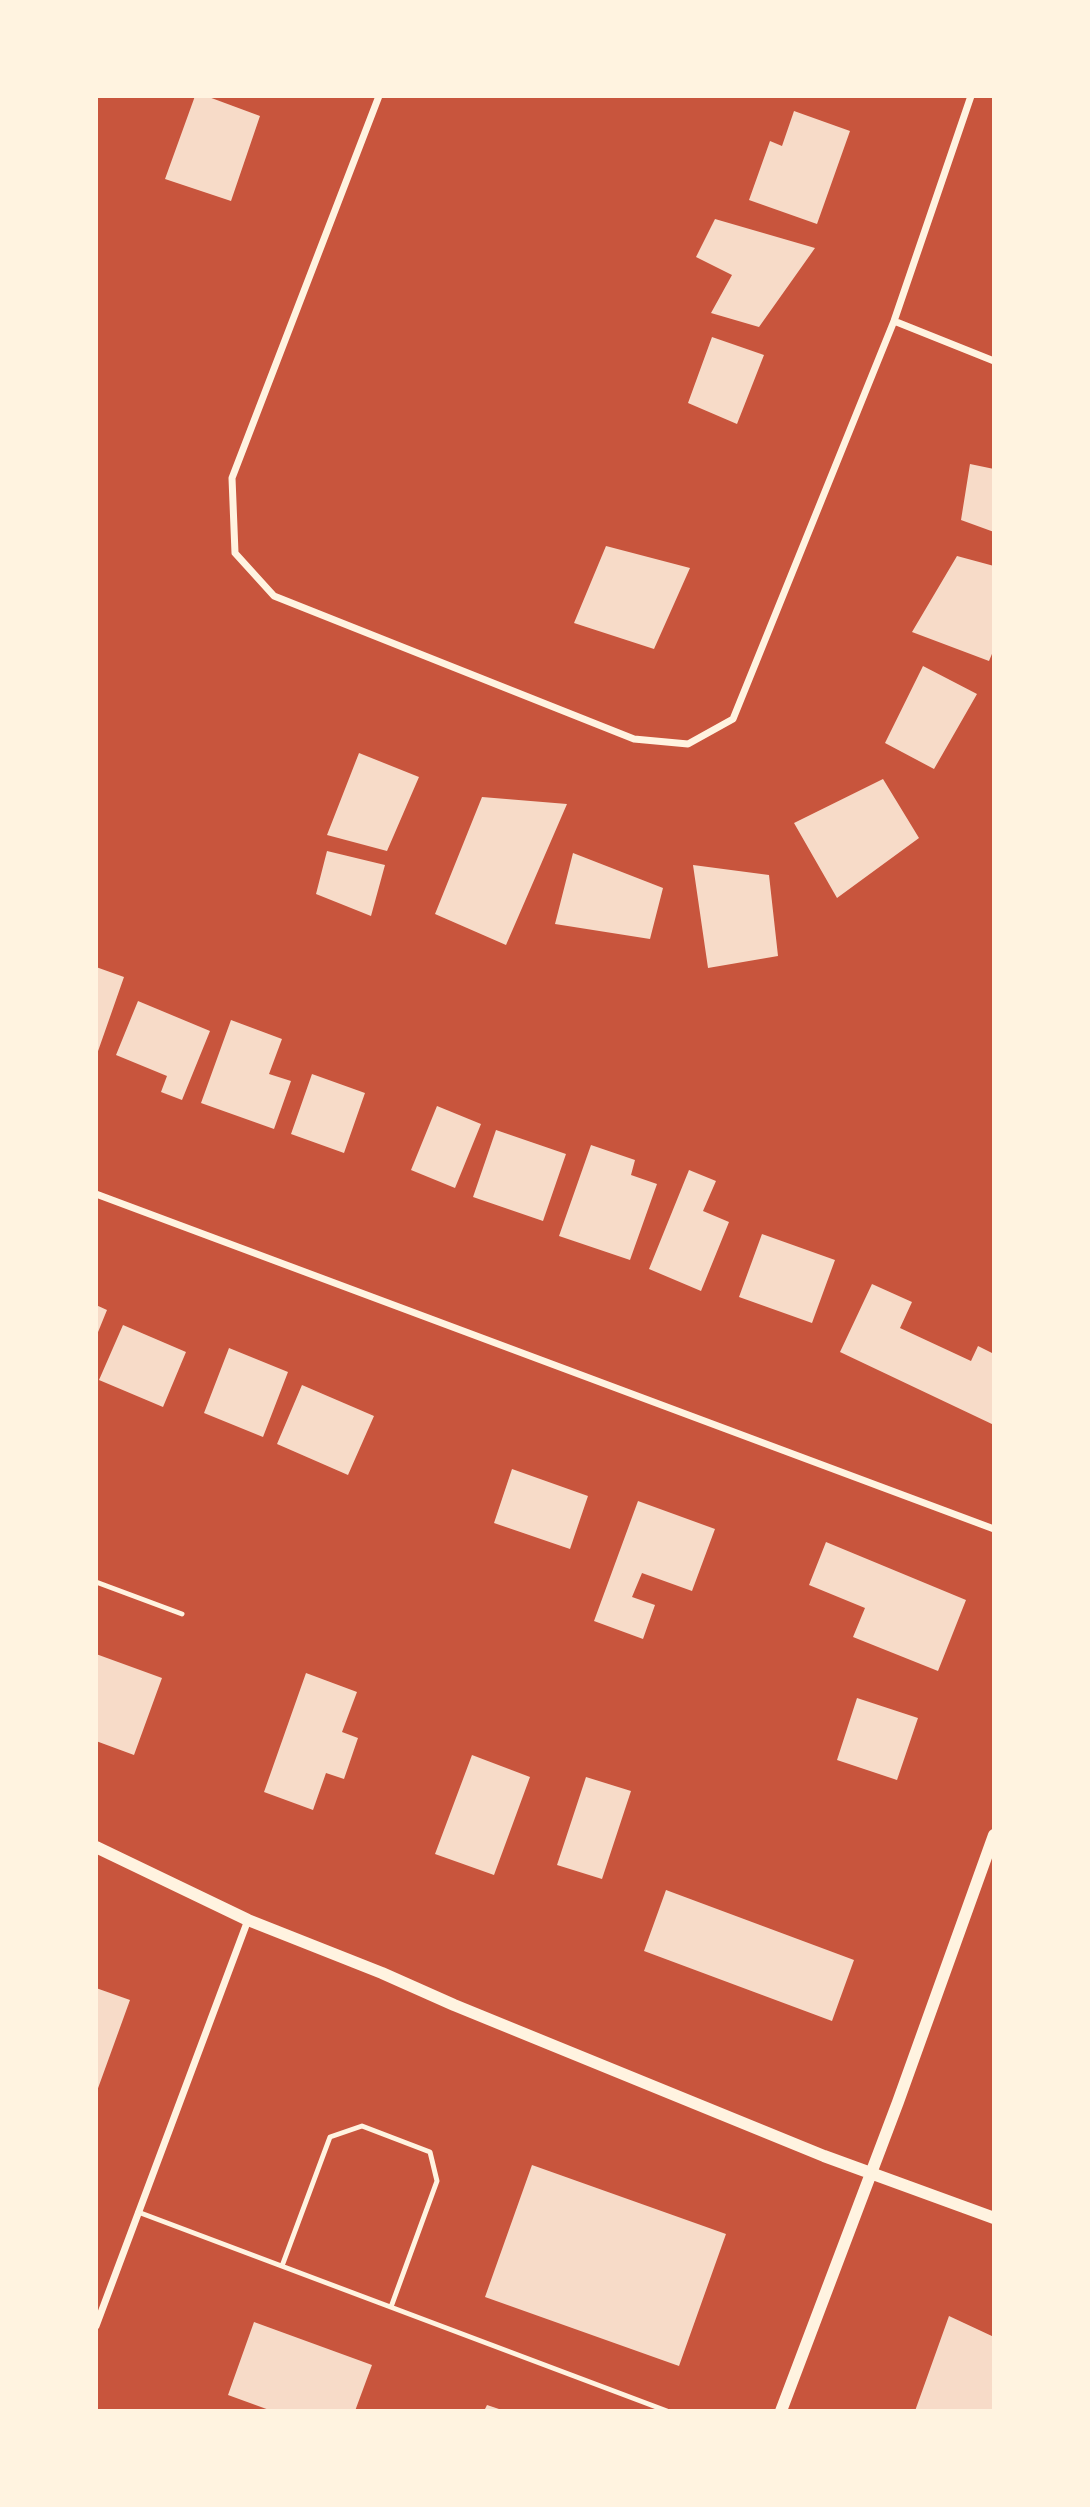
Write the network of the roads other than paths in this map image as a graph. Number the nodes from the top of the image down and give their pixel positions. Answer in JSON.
{"nodes":[{"id":1,"x":379,"y":96,"type":"edge"},
{"id":2,"x":971,"y":96,"type":"edge"},
{"id":3,"x":894,"y":321,"type":"junction"},
{"id":4,"x":994,"y":360,"type":"edge"},
{"id":5,"x":96,"y":1194,"type":"edge"},
{"id":6,"x":994,"y":1528,"type":"edge"},
{"id":7,"x":96,"y":1582,"type":"edge"},
{"id":8,"x":182,"y":1614,"type":"dead end"},
{"id":9,"x":994,"y":1835,"type":"edge"},
{"id":10,"x":96,"y":1847,"type":"edge"},
{"id":11,"x":248,"y":1920,"type":"junction"},
{"id":12,"x":870,"y":2174,"type":"junction"},
{"id":13,"x":138,"y":2212,"type":"junction"},
{"id":14,"x":994,"y":2218,"type":"edge"},
{"id":15,"x":282,"y":2266,"type":"junction"},
{"id":16,"x":391,"y":2307,"type":"junction"},
{"id":17,"x":96,"y":2326,"type":"edge"},
{"id":18,"x":667,"y":2411,"type":"edge"},
{"id":19,"x":781,"y":2411,"type":"edge"}],
"edges":[{"from":1,"to":3,"type":"street"},
{"from":2,"to":3,"type":"street"},
{"from":3,"to":4,"type":"street"},
{"from":5,"to":6,"type":"street"},
{"from":7,"to":8,"type":"lane"},
{"from":9,"to":12,"type":"street"},
{"from":10,"to":11,"type":"street"},
{"from":11,"to":12,"type":"street"},
{"from":11,"to":13,"type":"street"},
{"from":12,"to":14,"type":"street"},
{"from":12,"to":19,"type":"street"},
{"from":13,"to":15,"type":"lane"},
{"from":13,"to":17,"type":"street"},
{"from":15,"to":16,"type":"lane"},
{"from":15,"to":16,"type":"lane"},
{"from":16,"to":18,"type":"lane"}]}
